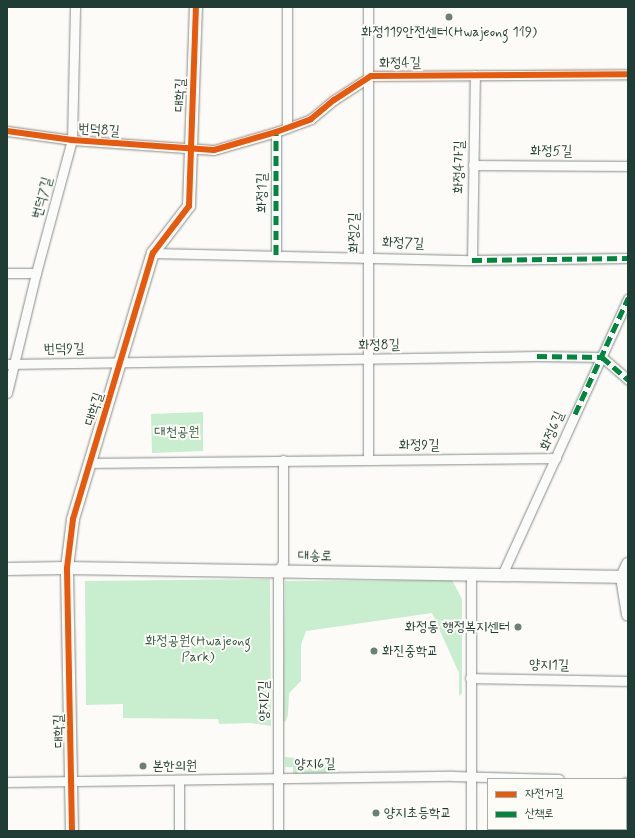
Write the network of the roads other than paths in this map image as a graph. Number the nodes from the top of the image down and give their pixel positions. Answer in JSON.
{"nodes":[{"id":1,"x":75,"y":7,"type":"edge"},
{"id":2,"x":196,"y":7,"type":"edge"},
{"id":3,"x":287,"y":7,"type":"edge"},
{"id":4,"x":368,"y":7,"type":"edge"},
{"id":5,"x":628,"y":74,"type":"edge"},
{"id":6,"x":475,"y":75,"type":"junction"},
{"id":7,"x":368,"y":78,"type":"junction"},
{"id":8,"x":287,"y":128,"type":"junction"},
{"id":9,"x":7,"y":131,"type":"edge"},
{"id":10,"x":276,"y":132,"type":"junction"},
{"id":11,"x":72,"y":140,"type":"junction"},
{"id":12,"x":190,"y":148,"type":"junction"},
{"id":13,"x":474,"y":164,"type":"junction"},
{"id":14,"x":628,"y":166,"type":"edge"},
{"id":15,"x":153,"y":254,"type":"junction"},
{"id":16,"x":276,"y":255,"type":"junction"},
{"id":17,"x":368,"y":256,"type":"junction"},
{"id":18,"x":628,"y":258,"type":"edge"},
{"id":19,"x":472,"y":260,"type":"junction"},
{"id":20,"x":7,"y":273,"type":"edge"},
{"id":21,"x":36,"y":273,"type":"junction"},
{"id":22,"x":628,"y":298,"type":"edge"},
{"id":23,"x":602,"y":357,"type":"junction"},
{"id":24,"x":369,"y":359,"type":"junction"},
{"id":25,"x":121,"y":362,"type":"junction"},
{"id":26,"x":11,"y":364,"type":"edge"},
{"id":27,"x":628,"y":380,"type":"edge"},
{"id":28,"x":7,"y":393,"type":"edge"},
{"id":29,"x":556,"y":458,"type":"junction"},
{"id":30,"x":283,"y":460,"type":"junction"},
{"id":31,"x":368,"y":460,"type":"junction"},
{"id":32,"x":91,"y":463,"type":"junction"},
{"id":33,"x":628,"y":564,"type":"edge"},
{"id":34,"x":67,"y":568,"type":"junction"},
{"id":35,"x":7,"y":569,"type":"edge"},
{"id":36,"x":278,"y":570,"type":"junction"},
{"id":37,"x":471,"y":574,"type":"junction"},
{"id":38,"x":502,"y":575,"type":"junction"},
{"id":39,"x":625,"y":577,"type":"edge"},
{"id":40,"x":628,"y":615,"type":"edge"},
{"id":41,"x":470,"y":678,"type":"junction"},
{"id":42,"x":628,"y":681,"type":"edge"},
{"id":43,"x":470,"y":777,"type":"junction"},
{"id":44,"x":278,"y":778,"type":"junction"},
{"id":45,"x":515,"y":778,"type":"edge"},
{"id":46,"x":179,"y":780,"type":"junction"},
{"id":47,"x":7,"y":782,"type":"edge"},
{"id":48,"x":72,"y":782,"type":"junction"},
{"id":49,"x":72,"y":831,"type":"edge"},
{"id":50,"x":179,"y":831,"type":"edge"},
{"id":51,"x":278,"y":831,"type":"edge"},
{"id":52,"x":471,"y":831,"type":"edge"}],
"edges":[{"from":1,"to":11,"type":"street","name":"번덕7길"},
{"from":2,"to":12,"type":"street","name":"대학길"},
{"from":3,"to":8,"type":"street"},
{"from":4,"to":7,"type":"street","name":"화정2길"},
{"from":5,"to":6,"type":"street","name":"화정4길"},
{"from":6,"to":7,"type":"street","name":"화정4길"},
{"from":6,"to":13,"type":"street","name":"화정4가길"},
{"from":7,"to":8,"type":"street","name":"화정4길"},
{"from":7,"to":17,"type":"street","name":"화정2길"},
{"from":8,"to":10,"type":"street","name":"화정4길"},
{"from":9,"to":11,"type":"street","name":"번덕8길"},
{"from":10,"to":12,"type":"street","name":"화정4길"},
{"from":10,"to":16,"type":"street","name":"화정1길"},
{"from":11,"to":12,"type":"street","name":"번덕8길"},
{"from":11,"to":21,"type":"street","name":"번덕7길"},
{"from":12,"to":15,"type":"street","name":"대학길"},
{"from":13,"to":14,"type":"street","name":"화정5길"},
{"from":13,"to":19,"type":"street","name":"화정4가길"},
{"from":15,"to":16,"type":"street","name":"화정7길"},
{"from":15,"to":25,"type":"street","name":"대학길"},
{"from":16,"to":17,"type":"street","name":"화정7길"},
{"from":17,"to":19,"type":"street","name":"화정7길"},
{"from":17,"to":24,"type":"street","name":"화정2길"},
{"from":18,"to":19,"type":"street","name":"화정7길"},
{"from":20,"to":21,"type":"street"},
{"from":21,"to":26,"type":"street","name":"번덕7길"},
{"from":22,"to":23,"type":"street","name":"화정6길"},
{"from":23,"to":24,"type":"street","name":"화정8길"},
{"from":23,"to":27,"type":"street"},
{"from":23,"to":29,"type":"street","name":"화정6길"},
{"from":24,"to":25,"type":"street","name":"화정8길"},
{"from":24,"to":31,"type":"street","name":"화정2길"},
{"from":25,"to":26,"type":"street","name":"번덕9길"},
{"from":25,"to":32,"type":"street","name":"대학길"},
{"from":26,"to":28,"type":"street","name":"번덕7길"},
{"from":29,"to":31,"type":"street","name":"화정9길"},
{"from":29,"to":38,"type":"street","name":"화정6길"},
{"from":30,"to":31,"type":"street","name":"화정9길"},
{"from":30,"to":32,"type":"street","name":"화정9길"},
{"from":30,"to":36,"type":"street"},
{"from":32,"to":34,"type":"street","name":"대학길"},
{"from":33,"to":39,"type":"street"},
{"from":34,"to":35,"type":"street","name":"대송로"},
{"from":34,"to":36,"type":"street","name":"대송로"},
{"from":34,"to":48,"type":"street","name":"대학길"},
{"from":36,"to":37,"type":"street","name":"대송로"},
{"from":36,"to":44,"type":"street","name":"양지2길"},
{"from":37,"to":38,"type":"street","name":"대송로"},
{"from":37,"to":41,"type":"street"},
{"from":38,"to":39,"type":"street","name":"대송로"},
{"from":39,"to":40,"type":"street"},
{"from":41,"to":42,"type":"street","name":"양지1길"},
{"from":41,"to":43,"type":"street"},
{"from":43,"to":44,"type":"street","name":"양지6길"},
{"from":43,"to":45,"type":"street","name":"양지6길"},
{"from":43,"to":52,"type":"street"},
{"from":44,"to":46,"type":"street","name":"양지6길"},
{"from":44,"to":51,"type":"street","name":"양지2길"},
{"from":46,"to":48,"type":"street","name":"양지6길"},
{"from":46,"to":50,"type":"street"},
{"from":47,"to":48,"type":"street","name":"양지6길"},
{"from":48,"to":49,"type":"street","name":"대학길"}]}
